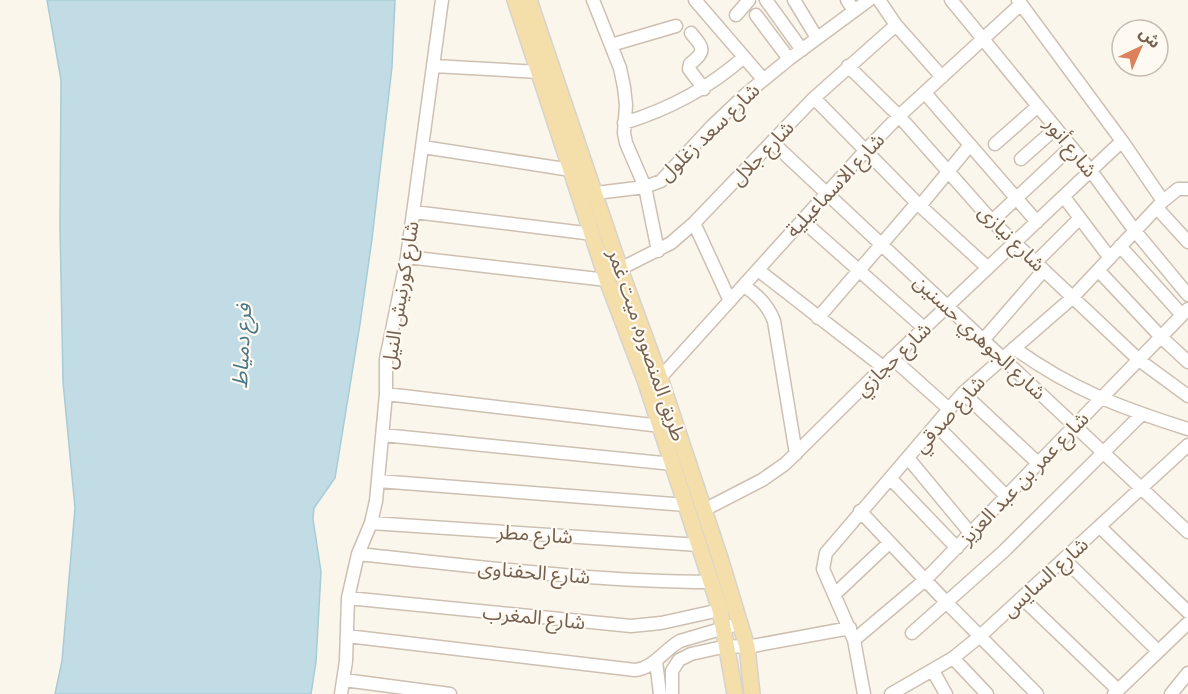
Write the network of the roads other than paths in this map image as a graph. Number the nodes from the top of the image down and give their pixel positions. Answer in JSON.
{"nodes":[{"id":1,"x":442,"y":0,"type":"edge"},
{"id":2,"x":515,"y":0,"type":"edge"},
{"id":3,"x":529,"y":0,"type":"edge"},
{"id":4,"x":593,"y":0,"type":"edge"},
{"id":5,"x":695,"y":0,"type":"edge"},
{"id":6,"x":749,"y":0,"type":"edge"},
{"id":7,"x":766,"y":0,"type":"edge"},
{"id":8,"x":794,"y":0,"type":"edge"},
{"id":9,"x":847,"y":0,"type":"edge"},
{"id":10,"x":869,"y":0,"type":"edge"},
{"id":11,"x":879,"y":0,"type":"edge"},
{"id":12,"x":951,"y":0,"type":"edge"},
{"id":13,"x":1019,"y":2,"type":"edge"},
{"id":14,"x":854,"y":11,"type":"junction"},
{"id":15,"x":735,"y":15,"type":"dead end"},
{"id":16,"x":756,"y":15,"type":"dead end"},
{"id":17,"x":896,"y":25,"type":"junction"},
{"id":18,"x":676,"y":26,"type":"dead end"},
{"id":19,"x":691,"y":33,"type":"dead end"},
{"id":20,"x":817,"y":38,"type":"junction"},
{"id":21,"x":984,"y":39,"type":"junction"},
{"id":22,"x":611,"y":45,"type":"junction"},
{"id":23,"x":802,"y":50,"type":"junction"},
{"id":24,"x":744,"y":57,"type":"junction"},
{"id":25,"x":789,"y":59,"type":"junction"},
{"id":26,"x":434,"y":66,"type":"junction"},
{"id":27,"x":848,"y":66,"type":"junction"},
{"id":28,"x":539,"y":72,"type":"junction"},
{"id":29,"x":942,"y":77,"type":"junction"},
{"id":30,"x":763,"y":79,"type":"junction"},
{"id":31,"x":704,"y":89,"type":"junction"},
{"id":32,"x":925,"y":93,"type":"junction"},
{"id":33,"x":814,"y":98,"type":"junction"},
{"id":34,"x":1038,"y":106,"type":"junction"},
{"id":35,"x":899,"y":117,"type":"junction"},
{"id":36,"x":624,"y":123,"type":"junction"},
{"id":37,"x":1056,"y":128,"type":"junction"},
{"id":38,"x":1122,"y":141,"type":"junction"},
{"id":39,"x":772,"y":142,"type":"junction"},
{"id":40,"x":995,"y":144,"type":"dead end"},
{"id":41,"x":970,"y":145,"type":"junction"},
{"id":42,"x":423,"y":147,"type":"junction"},
{"id":43,"x":1071,"y":147,"type":"junction"},
{"id":44,"x":865,"y":151,"type":"junction"},
{"id":45,"x":1022,"y":159,"type":"dead end"},
{"id":46,"x":571,"y":170,"type":"junction"},
{"id":47,"x":948,"y":171,"type":"junction"},
{"id":48,"x":1091,"y":171,"type":"junction"},
{"id":49,"x":645,"y":187,"type":"junction"},
{"id":50,"x":1188,"y":189,"type":"edge"},
{"id":51,"x":596,"y":193,"type":"junction"},
{"id":52,"x":826,"y":193,"type":"junction"},
{"id":53,"x":1064,"y":197,"type":"junction"},
{"id":54,"x":1017,"y":198,"type":"junction"},
{"id":55,"x":919,"y":204,"type":"junction"},
{"id":56,"x":1160,"y":205,"type":"junction"},
{"id":57,"x":414,"y":212,"type":"junction"},
{"id":58,"x":1080,"y":218,"type":"junction"},
{"id":59,"x":802,"y":220,"type":"junction"},
{"id":60,"x":992,"y":221,"type":"junction"},
{"id":61,"x":1037,"y":222,"type":"junction"},
{"id":62,"x":694,"y":223,"type":"junction"},
{"id":63,"x":1135,"y":231,"type":"junction"},
{"id":64,"x":592,"y":234,"type":"junction"},
{"id":65,"x":1188,"y":242,"type":"edge"},
{"id":66,"x":1015,"y":243,"type":"junction"},
{"id":67,"x":881,"y":245,"type":"junction"},
{"id":68,"x":1120,"y":246,"type":"junction"},
{"id":69,"x":658,"y":251,"type":"junction"},
{"id":70,"x":407,"y":257,"type":"junction"},
{"id":71,"x":1110,"y":258,"type":"junction"},
{"id":72,"x":1039,"y":267,"type":"junction"},
{"id":73,"x":988,"y":268,"type":"junction"},
{"id":74,"x":620,"y":269,"type":"junction"},
{"id":75,"x":758,"y":270,"type":"junction"},
{"id":76,"x":859,"y":270,"type":"junction"},
{"id":77,"x":1098,"y":270,"type":"junction"},
{"id":78,"x":608,"y":280,"type":"junction"},
{"id":79,"x":744,"y":286,"type":"junction"},
{"id":80,"x":1188,"y":295,"type":"edge"},
{"id":81,"x":1072,"y":298,"type":"junction"},
{"id":82,"x":730,"y":302,"type":"junction"},
{"id":83,"x":948,"y":307,"type":"junction"},
{"id":84,"x":1185,"y":312,"type":"edge"},
{"id":85,"x":818,"y":318,"type":"junction"},
{"id":86,"x":924,"y":328,"type":"junction"},
{"id":87,"x":1161,"y":337,"type":"junction"},
{"id":88,"x":984,"y":339,"type":"junction"},
{"id":89,"x":1014,"y":348,"type":"junction"},
{"id":90,"x":1004,"y":357,"type":"junction"},
{"id":91,"x":1139,"y":360,"type":"junction"},
{"id":92,"x":887,"y":362,"type":"junction"},
{"id":93,"x":1188,"y":362,"type":"edge"},
{"id":94,"x":660,"y":378,"type":"junction"},
{"id":95,"x":963,"y":393,"type":"junction"},
{"id":96,"x":386,"y":394,"type":"junction"},
{"id":97,"x":1188,"y":396,"type":"edge"},
{"id":98,"x":1101,"y":399,"type":"junction"},
{"id":99,"x":949,"y":409,"type":"junction"},
{"id":100,"x":1142,"y":414,"type":"junction"},
{"id":101,"x":936,"y":425,"type":"junction"},
{"id":102,"x":1075,"y":425,"type":"junction"},
{"id":103,"x":660,"y":426,"type":"junction"},
{"id":104,"x":1188,"y":429,"type":"edge"},
{"id":105,"x":383,"y":435,"type":"junction"},
{"id":106,"x":1188,"y":445,"type":"edge"},
{"id":107,"x":1105,"y":453,"type":"junction"},
{"id":108,"x":796,"y":454,"type":"junction"},
{"id":109,"x":908,"y":458,"type":"junction"},
{"id":110,"x":673,"y":464,"type":"junction"},
{"id":111,"x":1038,"y":464,"type":"junction"},
{"id":112,"x":890,"y":478,"type":"junction"},
{"id":113,"x":378,"y":482,"type":"junction"},
{"id":114,"x":1142,"y":488,"type":"junction"},
{"id":115,"x":1007,"y":497,"type":"junction"},
{"id":116,"x":686,"y":505,"type":"junction"},
{"id":117,"x":704,"y":510,"type":"junction"},
{"id":118,"x":860,"y":511,"type":"junction"},
{"id":119,"x":372,"y":523,"type":"junction"},
{"id":120,"x":1100,"y":526,"type":"junction"},
{"id":121,"x":1188,"y":532,"type":"edge"},
{"id":122,"x":971,"y":534,"type":"junction"},
{"id":123,"x":889,"y":543,"type":"junction"},
{"id":124,"x":699,"y":545,"type":"junction"},
{"id":125,"x":957,"y":548,"type":"junction"},
{"id":126,"x":358,"y":554,"type":"junction"},
{"id":127,"x":1064,"y":559,"type":"junction"},
{"id":128,"x":925,"y":580,"type":"junction"},
{"id":129,"x":711,"y":582,"type":"junction"},
{"id":130,"x":835,"y":594,"type":"junction"},
{"id":131,"x":348,"y":598,"type":"junction"},
{"id":132,"x":1022,"y":598,"type":"junction"},
{"id":133,"x":947,"y":603,"type":"junction"},
{"id":134,"x":720,"y":610,"type":"junction"},
{"id":135,"x":1188,"y":612,"type":"edge"},
{"id":136,"x":741,"y":623,"type":"junction"},
{"id":137,"x":1188,"y":623,"type":"edge"},
{"id":138,"x":723,"y":627,"type":"junction"},
{"id":139,"x":912,"y":633,"type":"dead end"},
{"id":140,"x":852,"y":634,"type":"junction"},
{"id":141,"x":347,"y":636,"type":"junction"},
{"id":142,"x":979,"y":636,"type":"junction"},
{"id":143,"x":727,"y":646,"type":"junction"},
{"id":144,"x":747,"y":647,"type":"junction"},
{"id":145,"x":1158,"y":651,"type":"junction"},
{"id":146,"x":953,"y":658,"type":"junction"},
{"id":147,"x":656,"y":661,"type":"junction"},
{"id":148,"x":933,"y":671,"type":"junction"},
{"id":149,"x":1188,"y":673,"type":"edge"},
{"id":150,"x":344,"y":680,"type":"junction"},
{"id":151,"x":1116,"y":692,"type":"edge"},
{"id":152,"x":341,"y":694,"type":"edge"},
{"id":153,"x":450,"y":694,"type":"edge"},
{"id":154,"x":660,"y":694,"type":"edge"},
{"id":155,"x":672,"y":694,"type":"edge"},
{"id":156,"x":735,"y":694,"type":"edge"},
{"id":157,"x":752,"y":694,"type":"edge"},
{"id":158,"x":864,"y":694,"type":"edge"},
{"id":159,"x":891,"y":694,"type":"edge"},
{"id":160,"x":946,"y":694,"type":"edge"},
{"id":161,"x":987,"y":694,"type":"edge"},
{"id":162,"x":1037,"y":694,"type":"edge"},
{"id":163,"x":1171,"y":694,"type":"edge"}],
"edges":[{"from":1,"to":26,"type":"street","name":"شارع كورنيش النيل"},
{"from":2,"to":28,"type":"main road","name":"طريق المنصوره, ميت غمر"},
{"from":3,"to":51,"type":"main road","name":"طريق المنصوره, ميت غمر"},
{"from":4,"to":22,"type":"street"},
{"from":5,"to":24,"type":"street"},
{"from":6,"to":15,"type":"street"},
{"from":7,"to":23,"type":"street"},
{"from":8,"to":20,"type":"street"},
{"from":9,"to":14,"type":"street"},
{"from":10,"to":14,"type":"street","name":"شارع سعد زغلول"},
{"from":11,"to":17,"type":"street"},
{"from":12,"to":21,"type":"street","name":"شارع أنور"},
{"from":13,"to":21,"type":"street","name":"شارع الاسماعيلية"},
{"from":13,"to":38,"type":"street"},
{"from":14,"to":20,"type":"street","name":"شارع سعد زغلول"},
{"from":16,"to":25,"type":"street"},
{"from":17,"to":27,"type":"street","name":"شارع جلال"},
{"from":17,"to":29,"type":"street"},
{"from":18,"to":22,"type":"street"},
{"from":19,"to":31,"type":"street"},
{"from":20,"to":23,"type":"street","name":"شارع سعد زغلول"},
{"from":21,"to":29,"type":"street","name":"شارع الاسماعيلية"},
{"from":21,"to":34,"type":"street","name":"شارع أنور"},
{"from":22,"to":36,"type":"street"},
{"from":23,"to":25,"type":"street","name":"شارع سعد زغلول"},
{"from":24,"to":30,"type":"street"},
{"from":24,"to":31,"type":"street"},
{"from":25,"to":30,"type":"street","name":"شارع سعد زغلول"},
{"from":26,"to":28,"type":"street"},
{"from":26,"to":42,"type":"street","name":"شارع كورنيش النيل"},
{"from":27,"to":33,"type":"street","name":"شارع جلال"},
{"from":27,"to":35,"type":"street","name":"شارع نيازى"},
{"from":28,"to":46,"type":"main road","name":"طريق المنصوره, ميت غمر"},
{"from":29,"to":32,"type":"street","name":"شارع الاسماعيلية"},
{"from":30,"to":49,"type":"street","name":"شارع سعد زغلول"},
{"from":31,"to":36,"type":"street"},
{"from":32,"to":35,"type":"street","name":"شارع الاسماعيلية"},
{"from":32,"to":41,"type":"street"},
{"from":33,"to":39,"type":"street","name":"شارع جلال"},
{"from":33,"to":44,"type":"street"},
{"from":34,"to":37,"type":"street","name":"شارع أنور"},
{"from":34,"to":40,"type":"street"},
{"from":35,"to":44,"type":"street","name":"شارع الاسماعيلية"},
{"from":35,"to":47,"type":"street","name":"شارع نيازى"},
{"from":36,"to":49,"type":"street"},
{"from":37,"to":43,"type":"street","name":"شارع أنور"},
{"from":37,"to":45,"type":"street"},
{"from":38,"to":48,"type":"street","name":"شارع حجازي"},
{"from":38,"to":56,"type":"street"},
{"from":39,"to":52,"type":"street","name":"شارع الجوهري حسنين"},
{"from":39,"to":62,"type":"street","name":"شارع جلال"},
{"from":41,"to":47,"type":"street"},
{"from":41,"to":54,"type":"street"},
{"from":42,"to":46,"type":"street"},
{"from":42,"to":57,"type":"street","name":"شارع كورنيش النيل"},
{"from":43,"to":48,"type":"street","name":"شارع أنور"},
{"from":43,"to":54,"type":"street"},
{"from":44,"to":52,"type":"street","name":"شارع الاسماعيلية"},
{"from":44,"to":55,"type":"street"},
{"from":46,"to":64,"type":"main road","name":"طريق المنصوره, ميت غمر"},
{"from":47,"to":55,"type":"street"},
{"from":47,"to":60,"type":"street","name":"شارع نيازى"},
{"from":48,"to":53,"type":"street","name":"شارع حجازي"},
{"from":48,"to":63,"type":"street","name":"شارع أنور"},
{"from":49,"to":51,"type":"street","name":"شارع سعد زغلول"},
{"from":49,"to":69,"type":"street"},
{"from":50,"to":56,"type":"street"},
{"from":51,"to":74,"type":"main road","name":"طريق المنصوره, ميت غمر"},
{"from":52,"to":59,"type":"street","name":"شارع الاسماعيلية"},
{"from":52,"to":67,"type":"street","name":"شارع الجوهري حسنين"},
{"from":53,"to":58,"type":"street"},
{"from":53,"to":61,"type":"street","name":"شارع حجازي"},
{"from":54,"to":60,"type":"street"},
{"from":54,"to":61,"type":"street"},
{"from":55,"to":67,"type":"street"},
{"from":55,"to":73,"type":"street"},
{"from":56,"to":63,"type":"street","name":"شارع صدقي"},
{"from":56,"to":65,"type":"street"},
{"from":57,"to":64,"type":"street"},
{"from":57,"to":70,"type":"street","name":"شارع كورنيش النيل"},
{"from":58,"to":71,"type":"street"},
{"from":58,"to":72,"type":"street"},
{"from":59,"to":75,"type":"street","name":"شارع الاسماعيلية"},
{"from":59,"to":76,"type":"street"},
{"from":60,"to":66,"type":"street","name":"شارع نيازى"},
{"from":61,"to":66,"type":"street","name":"شارع حجازي"},
{"from":62,"to":69,"type":"street","name":"شارع جلال"},
{"from":62,"to":82,"type":"street"},
{"from":63,"to":68,"type":"street","name":"شارع صدقي"},
{"from":63,"to":80,"type":"street","name":"شارع أنور"},
{"from":64,"to":78,"type":"main road","name":"طريق المنصوره, ميت غمر"},
{"from":66,"to":72,"type":"street","name":"شارع نيازى"},
{"from":66,"to":73,"type":"street","name":"شارع حجازي"},
{"from":67,"to":76,"type":"street"},
{"from":67,"to":83,"type":"street","name":"شارع الجوهري حسنين"},
{"from":68,"to":71,"type":"street","name":"شارع صدقي"},
{"from":68,"to":84,"type":"street"},
{"from":69,"to":74,"type":"street","name":"شارع جلال"},
{"from":70,"to":78,"type":"street"},
{"from":70,"to":96,"type":"street","name":"شارع كورنيش النيل"},
{"from":71,"to":77,"type":"street","name":"شارع صدقي"},
{"from":72,"to":81,"type":"street","name":"شارع نيازى"},
{"from":72,"to":88,"type":"street"},
{"from":73,"to":83,"type":"street","name":"شارع حجازي"},
{"from":74,"to":94,"type":"main road","name":"طريق المنصوره, ميت غمر"},
{"from":75,"to":79,"type":"street","name":"شارع الاسماعيلية"},
{"from":75,"to":85,"type":"street"},
{"from":76,"to":85,"type":"street"},
{"from":76,"to":86,"type":"street"},
{"from":77,"to":81,"type":"street","name":"شارع صدقي"},
{"from":77,"to":87,"type":"street"},
{"from":78,"to":103,"type":"main road","name":"طريق المنصوره, ميت غمر"},
{"from":79,"to":82,"type":"street","name":"شارع الاسماعيلية"},
{"from":79,"to":108,"type":"street"},
{"from":81,"to":89,"type":"street","name":"شارع صدقي"},
{"from":81,"to":91,"type":"street","name":"شارع نيازى"},
{"from":82,"to":94,"type":"street","name":"شارع الاسماعيلية"},
{"from":83,"to":86,"type":"street","name":"شارع حجازي"},
{"from":83,"to":88,"type":"street","name":"شارع الجوهري حسنين"},
{"from":84,"to":87,"type":"street","name":"شارع عمر بن عبد العزيز"},
{"from":85,"to":92,"type":"street"},
{"from":86,"to":92,"type":"street","name":"شارع حجازي"},
{"from":87,"to":91,"type":"street","name":"شارع عمر بن عبد العزيز"},
{"from":87,"to":93,"type":"street"},
{"from":88,"to":90,"type":"street","name":"شارع الجوهري حسنين"},
{"from":89,"to":90,"type":"street","name":"شارع صدقي"},
{"from":89,"to":98,"type":"street"},
{"from":90,"to":95,"type":"street","name":"شارع صدقي"},
{"from":90,"to":102,"type":"street","name":"شارع الجوهري حسنين"},
{"from":91,"to":97,"type":"street","name":"شارع نيازى"},
{"from":91,"to":98,"type":"street","name":"شارع عمر بن عبد العزيز"},
{"from":92,"to":99,"type":"street"},
{"from":92,"to":108,"type":"street","name":"شارع حجازي"},
{"from":94,"to":117,"type":"main road","name":"طريق المنصوره, ميت غمر"},
{"from":95,"to":99,"type":"street","name":"شارع صدقي"},
{"from":95,"to":111,"type":"street"},
{"from":96,"to":103,"type":"street"},
{"from":96,"to":105,"type":"street","name":"شارع كورنيش النيل"},
{"from":98,"to":100,"type":"street"},
{"from":98,"to":102,"type":"street","name":"شارع عمر بن عبد العزيز"},
{"from":99,"to":101,"type":"street","name":"شارع صدقي"},
{"from":100,"to":104,"type":"street"},
{"from":100,"to":107,"type":"street"},
{"from":101,"to":109,"type":"street","name":"شارع صدقي"},
{"from":101,"to":115,"type":"street"},
{"from":102,"to":107,"type":"street","name":"شارع الجوهري حسنين"},
{"from":102,"to":111,"type":"street","name":"شارع عمر بن عبد العزيز"},
{"from":103,"to":110,"type":"main road","name":"طريق المنصوره, ميت غمر"},
{"from":105,"to":110,"type":"street"},
{"from":105,"to":113,"type":"street","name":"شارع كورنيش النيل"},
{"from":106,"to":114,"type":"street","name":"شارع السايس"},
{"from":107,"to":114,"type":"street","name":"شارع الجوهري حسنين"},
{"from":107,"to":133,"type":"street"},
{"from":108,"to":117,"type":"street","name":"شارع حجازي"},
{"from":109,"to":112,"type":"street","name":"شارع صدقي"},
{"from":109,"to":122,"type":"street"},
{"from":110,"to":116,"type":"main road","name":"طريق المنصوره, ميت غمر"},
{"from":111,"to":115,"type":"street","name":"شارع عمر بن عبد العزيز"},
{"from":112,"to":118,"type":"street","name":"شارع صدقي"},
{"from":112,"to":125,"type":"street"},
{"from":113,"to":116,"type":"street"},
{"from":113,"to":119,"type":"street","name":"شارع كورنيش النيل"},
{"from":114,"to":120,"type":"street","name":"شارع السايس"},
{"from":114,"to":121,"type":"street","name":"شارع الجوهري حسنين"},
{"from":115,"to":122,"type":"street","name":"شارع عمر بن عبد العزيز"},
{"from":116,"to":124,"type":"main road","name":"طريق المنصوره, ميت غمر"},
{"from":117,"to":136,"type":"main road","name":"طريق المنصوره, ميت غمر"},
{"from":118,"to":123,"type":"street"},
{"from":118,"to":130,"type":"street","name":"شارع صدقي"},
{"from":119,"to":124,"type":"street","name":"شارع مطر"},
{"from":119,"to":126,"type":"street","name":"شارع كورنيش النيل"},
{"from":120,"to":127,"type":"street","name":"شارع السايس"},
{"from":120,"to":135,"type":"street"},
{"from":122,"to":125,"type":"street","name":"شارع عمر بن عبد العزيز"},
{"from":123,"to":128,"type":"street"},
{"from":123,"to":130,"type":"street"},
{"from":124,"to":129,"type":"main road","name":"طريق المنصوره, ميت غمر"},
{"from":125,"to":128,"type":"street","name":"شارع عمر بن عبد العزيز"},
{"from":126,"to":129,"type":"street","name":"شارع الحفناوى"},
{"from":126,"to":131,"type":"street","name":"شارع كورنيش النيل"},
{"from":127,"to":132,"type":"street","name":"شارع السايس"},
{"from":127,"to":145,"type":"street"},
{"from":128,"to":133,"type":"street"},
{"from":128,"to":140,"type":"street","name":"شارع عمر بن عبد العزيز"},
{"from":129,"to":134,"type":"main road","name":"طريق المنصوره, ميت غمر"},
{"from":130,"to":140,"type":"street"},
{"from":131,"to":134,"type":"street","name":"شارع المغرب"},
{"from":131,"to":141,"type":"street","name":"شارع كورنيش النيل"},
{"from":132,"to":142,"type":"street","name":"شارع السايس"},
{"from":132,"to":151,"type":"street"},
{"from":133,"to":139,"type":"street"},
{"from":133,"to":142,"type":"street"},
{"from":134,"to":138,"type":"main road","name":"طريق المنصوره, ميت غمر"},
{"from":136,"to":138,"type":"street"},
{"from":136,"to":144,"type":"main road","name":"طريق المنصوره, ميت غمر"},
{"from":137,"to":145,"type":"street"},
{"from":138,"to":143,"type":"main road","name":"طريق المنصوره, ميت غمر"},
{"from":138,"to":147,"type":"street"},
{"from":140,"to":144,"type":"street"},
{"from":140,"to":158,"type":"street"},
{"from":141,"to":147,"type":"street"},
{"from":141,"to":150,"type":"street","name":"شارع كورنيش النيل"},
{"from":142,"to":146,"type":"street","name":"شارع السايس"},
{"from":142,"to":162,"type":"street"},
{"from":143,"to":144,"type":"street"},
{"from":143,"to":155,"type":"street"},
{"from":143,"to":156,"type":"main road","name":"طريق المنصوره, ميت غمر"},
{"from":144,"to":157,"type":"main road","name":"طريق المنصوره, ميت غمر"},
{"from":145,"to":151,"type":"street"},
{"from":146,"to":148,"type":"street","name":"شارع السايس"},
{"from":146,"to":161,"type":"street"},
{"from":147,"to":154,"type":"street"},
{"from":148,"to":159,"type":"street","name":"شارع السايس"},
{"from":148,"to":160,"type":"street"},
{"from":149,"to":163,"type":"street"},
{"from":150,"to":152,"type":"street","name":"شارع كورنيش النيل"},
{"from":150,"to":153,"type":"street"}]}
